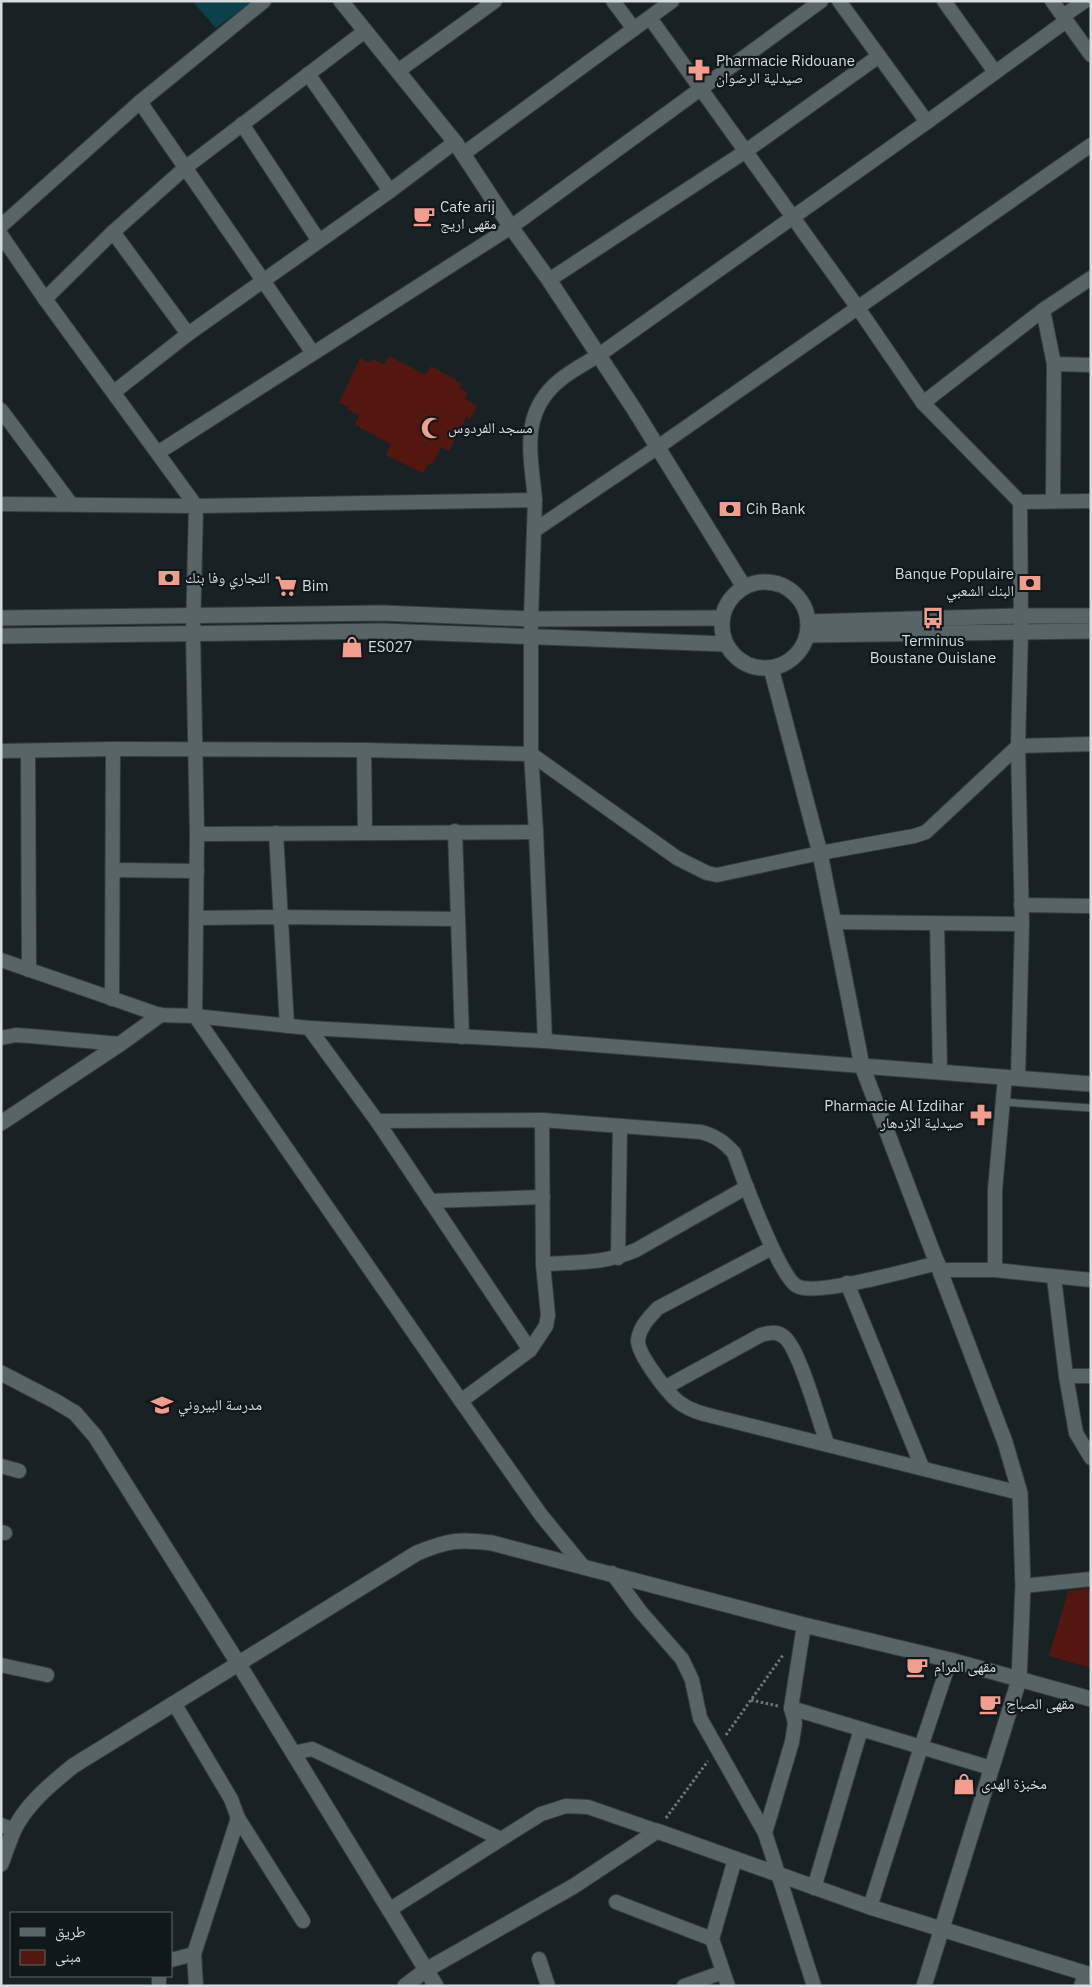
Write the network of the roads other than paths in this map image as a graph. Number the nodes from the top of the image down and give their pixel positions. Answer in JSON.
{"nodes":[{"id":1,"x":264,"y":1,"type":"edge"},
{"id":2,"x":341,"y":1,"type":"edge"},
{"id":3,"x":495,"y":1,"type":"edge"},
{"id":4,"x":613,"y":1,"type":"edge"},
{"id":5,"x":672,"y":1,"type":"edge"},
{"id":6,"x":821,"y":1,"type":"edge"},
{"id":7,"x":838,"y":1,"type":"edge"},
{"id":8,"x":944,"y":1,"type":"edge"},
{"id":9,"x":1052,"y":1,"type":"edge"},
{"id":10,"x":1085,"y":1,"type":"edge"},
{"id":11,"x":650,"y":18,"type":"junction"},
{"id":12,"x":1064,"y":18,"type":"junction"},
{"id":13,"x":634,"y":30,"type":"junction"},
{"id":14,"x":365,"y":31,"type":"junction"},
{"id":15,"x":1091,"y":55,"type":"edge"},
{"id":16,"x":879,"y":56,"type":"junction"},
{"id":17,"x":398,"y":72,"type":"junction"},
{"id":18,"x":995,"y":72,"type":"junction"},
{"id":19,"x":308,"y":74,"type":"junction"},
{"id":20,"x":701,"y":89,"type":"junction"},
{"id":21,"x":140,"y":102,"type":"junction"},
{"id":22,"x":928,"y":122,"type":"junction"},
{"id":23,"x":242,"y":124,"type":"junction"},
{"id":24,"x":1091,"y":145,"type":"edge"},
{"id":25,"x":459,"y":148,"type":"junction"},
{"id":26,"x":746,"y":151,"type":"junction"},
{"id":27,"x":185,"y":168,"type":"junction"},
{"id":28,"x":390,"y":191,"type":"junction"},
{"id":29,"x":792,"y":216,"type":"junction"},
{"id":30,"x":1,"y":226,"type":"edge"},
{"id":31,"x":510,"y":227,"type":"junction"},
{"id":32,"x":112,"y":232,"type":"junction"},
{"id":33,"x":1,"y":235,"type":"edge"},
{"id":34,"x":320,"y":241,"type":"junction"},
{"id":35,"x":1091,"y":278,"type":"edge"},
{"id":36,"x":549,"y":280,"type":"junction"},
{"id":37,"x":264,"y":281,"type":"junction"},
{"id":38,"x":46,"y":299,"type":"junction"},
{"id":39,"x":858,"y":308,"type":"junction"},
{"id":40,"x":1043,"y":310,"type":"junction"},
{"id":41,"x":188,"y":334,"type":"junction"},
{"id":42,"x":313,"y":353,"type":"junction"},
{"id":43,"x":599,"y":355,"type":"junction"},
{"id":44,"x":1054,"y":364,"type":"junction"},
{"id":45,"x":1091,"y":365,"type":"edge"},
{"id":46,"x":114,"y":392,"type":"junction"},
{"id":47,"x":923,"y":403,"type":"junction"},
{"id":48,"x":1,"y":410,"type":"edge"},
{"id":49,"x":658,"y":447,"type":"junction"},
{"id":50,"x":159,"y":452,"type":"junction"},
{"id":51,"x":535,"y":500,"type":"junction"},
{"id":52,"x":1091,"y":500,"type":"edge"},
{"id":53,"x":1053,"y":501,"type":"junction"},
{"id":54,"x":1020,"y":502,"type":"junction"},
{"id":55,"x":1,"y":504,"type":"edge"},
{"id":56,"x":71,"y":504,"type":"junction"},
{"id":57,"x":196,"y":506,"type":"junction"},
{"id":58,"x":535,"y":530,"type":"junction"},
{"id":59,"x":744,"y":587,"type":"junction"},
{"id":60,"x":193,"y":616,"type":"junction"},
{"id":61,"x":1020,"y":616,"type":"junction"},
{"id":62,"x":1091,"y":616,"type":"edge"},
{"id":63,"x":1,"y":618,"type":"edge"},
{"id":64,"x":722,"y":618,"type":"junction"},
{"id":65,"x":531,"y":619,"type":"junction"},
{"id":66,"x":808,"y":628,"type":"junction"},
{"id":67,"x":1021,"y":631,"type":"junction"},
{"id":68,"x":1091,"y":632,"type":"edge"},
{"id":69,"x":193,"y":634,"type":"junction"},
{"id":70,"x":1,"y":636,"type":"edge"},
{"id":71,"x":531,"y":636,"type":"junction"},
{"id":72,"x":726,"y":644,"type":"junction"},
{"id":73,"x":771,"y":668,"type":"junction"},
{"id":74,"x":1091,"y":744,"type":"edge"},
{"id":75,"x":1018,"y":746,"type":"junction"},
{"id":76,"x":113,"y":749,"type":"junction"},
{"id":77,"x":196,"y":749,"type":"junction"},
{"id":78,"x":28,"y":750,"type":"junction"},
{"id":79,"x":364,"y":750,"type":"junction"},
{"id":80,"x":1,"y":751,"type":"edge"},
{"id":81,"x":531,"y":754,"type":"junction"},
{"id":82,"x":455,"y":831,"type":"junction"},
{"id":83,"x":365,"y":832,"type":"junction"},
{"id":84,"x":536,"y":832,"type":"junction"},
{"id":85,"x":197,"y":834,"type":"junction"},
{"id":86,"x":276,"y":834,"type":"junction"},
{"id":87,"x":820,"y":853,"type":"junction"},
{"id":88,"x":113,"y":870,"type":"junction"},
{"id":89,"x":197,"y":871,"type":"junction"},
{"id":90,"x":1021,"y":905,"type":"junction"},
{"id":91,"x":1091,"y":906,"type":"edge"},
{"id":92,"x":280,"y":916,"type":"junction"},
{"id":93,"x":197,"y":918,"type":"junction"},
{"id":94,"x":458,"y":919,"type":"junction"},
{"id":95,"x":835,"y":922,"type":"junction"},
{"id":96,"x":937,"y":924,"type":"junction"},
{"id":97,"x":1022,"y":924,"type":"junction"},
{"id":98,"x":1,"y":960,"type":"edge"},
{"id":99,"x":29,"y":970,"type":"junction"},
{"id":100,"x":112,"y":999,"type":"junction"},
{"id":101,"x":160,"y":1015,"type":"junction"},
{"id":102,"x":195,"y":1016,"type":"junction"},
{"id":103,"x":287,"y":1026,"type":"junction"},
{"id":104,"x":309,"y":1028,"type":"junction"},
{"id":105,"x":462,"y":1037,"type":"junction"},
{"id":106,"x":1,"y":1038,"type":"edge"},
{"id":107,"x":545,"y":1041,"type":"junction"},
{"id":108,"x":120,"y":1044,"type":"junction"},
{"id":109,"x":862,"y":1066,"type":"junction"},
{"id":110,"x":940,"y":1070,"type":"junction"},
{"id":111,"x":1011,"y":1077,"type":"junction"},
{"id":112,"x":1091,"y":1084,"type":"edge"},
{"id":113,"x":1003,"y":1102,"type":"junction"},
{"id":114,"x":1091,"y":1108,"type":"edge"},
{"id":115,"x":542,"y":1120,"type":"junction"},
{"id":116,"x":377,"y":1121,"type":"junction"},
{"id":117,"x":1,"y":1123,"type":"edge"},
{"id":118,"x":620,"y":1126,"type":"junction"},
{"id":119,"x":747,"y":1187,"type":"junction"},
{"id":120,"x":543,"y":1197,"type":"junction"},
{"id":121,"x":430,"y":1200,"type":"junction"},
{"id":122,"x":772,"y":1248,"type":"junction"},
{"id":123,"x":618,"y":1258,"type":"junction"},
{"id":124,"x":543,"y":1264,"type":"junction"},
{"id":125,"x":939,"y":1266,"type":"junction"},
{"id":126,"x":994,"y":1270,"type":"junction"},
{"id":127,"x":1054,"y":1278,"type":"junction"},
{"id":128,"x":1091,"y":1280,"type":"edge"},
{"id":129,"x":847,"y":1283,"type":"junction"},
{"id":130,"x":530,"y":1350,"type":"junction"},
{"id":131,"x":1066,"y":1376,"type":"junction"},
{"id":132,"x":1091,"y":1376,"type":"edge"},
{"id":133,"x":2,"y":1377,"type":"edge"},
{"id":134,"x":666,"y":1387,"type":"junction"},
{"id":135,"x":461,"y":1401,"type":"junction"},
{"id":136,"x":827,"y":1443,"type":"junction"},
{"id":137,"x":1089,"y":1452,"type":"edge"},
{"id":138,"x":1,"y":1466,"type":"edge"},
{"id":139,"x":922,"y":1468,"type":"junction"},
{"id":140,"x":19,"y":1471,"type":"dead end"},
{"id":141,"x":1020,"y":1493,"type":"junction"},
{"id":142,"x":582,"y":1565,"type":"junction"},
{"id":143,"x":612,"y":1573,"type":"junction"},
{"id":144,"x":1091,"y":1579,"type":"edge"},
{"id":145,"x":1024,"y":1586,"type":"junction"},
{"id":146,"x":804,"y":1625,"type":"junction"},
{"id":147,"x":950,"y":1660,"type":"junction"},
{"id":148,"x":238,"y":1663,"type":"junction"},
{"id":149,"x":1,"y":1665,"type":"edge"},
{"id":150,"x":47,"y":1675,"type":"dead end"},
{"id":151,"x":1019,"y":1680,"type":"junction"},
{"id":152,"x":1091,"y":1700,"type":"edge"},
{"id":153,"x":174,"y":1703,"type":"junction"},
{"id":154,"x":791,"y":1708,"type":"junction"},
{"id":155,"x":861,"y":1729,"type":"junction"},
{"id":156,"x":921,"y":1747,"type":"junction"},
{"id":157,"x":293,"y":1753,"type":"junction"},
{"id":158,"x":991,"y":1768,"type":"junction"},
{"id":159,"x":238,"y":1818,"type":"junction"},
{"id":160,"x":8,"y":1828,"type":"edge"},
{"id":161,"x":656,"y":1831,"type":"junction"},
{"id":162,"x":765,"y":1833,"type":"junction"},
{"id":163,"x":501,"y":1839,"type":"junction"},
{"id":164,"x":735,"y":1859,"type":"junction"},
{"id":165,"x":1,"y":1864,"type":"edge"},
{"id":166,"x":778,"y":1876,"type":"junction"},
{"id":167,"x":814,"y":1888,"type":"junction"},
{"id":168,"x":616,"y":1902,"type":"dead end"},
{"id":169,"x":870,"y":1907,"type":"junction"},
{"id":170,"x":389,"y":1910,"type":"junction"},
{"id":171,"x":303,"y":1921,"type":"dead end"},
{"id":172,"x":942,"y":1930,"type":"junction"},
{"id":173,"x":712,"y":1939,"type":"junction"},
{"id":174,"x":194,"y":1954,"type":"junction"},
{"id":175,"x":539,"y":1959,"type":"dead end"},
{"id":176,"x":172,"y":1960,"type":"edge"},
{"id":177,"x":426,"y":1970,"type":"junction"},
{"id":178,"x":723,"y":1972,"type":"junction"},
{"id":179,"x":1086,"y":1978,"type":"edge"},
{"id":180,"x":196,"y":1986,"type":"edge"},
{"id":181,"x":405,"y":1986,"type":"edge"},
{"id":182,"x":436,"y":1986,"type":"edge"},
{"id":183,"x":548,"y":1986,"type":"edge"},
{"id":184,"x":684,"y":1986,"type":"edge"},
{"id":185,"x":728,"y":1986,"type":"edge"},
{"id":186,"x":814,"y":1986,"type":"edge"},
{"id":187,"x":924,"y":1986,"type":"edge"}],
"edges":[{"from":1,"to":21,"type":"street"},
{"from":2,"to":14,"type":"street"},
{"from":3,"to":17,"type":"street"},
{"from":4,"to":13,"type":"street"},
{"from":5,"to":11,"type":"street"},
{"from":6,"to":20,"type":"street"},
{"from":7,"to":16,"type":"street"},
{"from":8,"to":18,"type":"street"},
{"from":9,"to":12,"type":"street"},
{"from":10,"to":12,"type":"street"},
{"from":11,"to":13,"type":"street"},
{"from":11,"to":20,"type":"street"},
{"from":12,"to":15,"type":"street"},
{"from":12,"to":18,"type":"street"},
{"from":13,"to":25,"type":"street"},
{"from":14,"to":17,"type":"street"},
{"from":14,"to":19,"type":"street"},
{"from":16,"to":22,"type":"street"},
{"from":16,"to":26,"type":"street"},
{"from":17,"to":25,"type":"street"},
{"from":18,"to":22,"type":"street"},
{"from":19,"to":23,"type":"street"},
{"from":19,"to":28,"type":"street"},
{"from":20,"to":26,"type":"street"},
{"from":20,"to":31,"type":"street"},
{"from":21,"to":27,"type":"street"},
{"from":21,"to":30,"type":"street"},
{"from":22,"to":29,"type":"street"},
{"from":23,"to":27,"type":"street"},
{"from":23,"to":34,"type":"street"},
{"from":24,"to":39,"type":"street"},
{"from":25,"to":28,"type":"street"},
{"from":25,"to":31,"type":"street"},
{"from":26,"to":29,"type":"street"},
{"from":26,"to":36,"type":"street"},
{"from":27,"to":32,"type":"street"},
{"from":27,"to":37,"type":"street"},
{"from":28,"to":34,"type":"street"},
{"from":29,"to":39,"type":"street"},
{"from":29,"to":43,"type":"street"},
{"from":31,"to":36,"type":"street"},
{"from":31,"to":42,"type":"street"},
{"from":32,"to":38,"type":"street"},
{"from":32,"to":41,"type":"street"},
{"from":33,"to":38,"type":"street"},
{"from":34,"to":37,"type":"street"},
{"from":35,"to":40,"type":"street"},
{"from":36,"to":43,"type":"street"},
{"from":37,"to":41,"type":"street"},
{"from":37,"to":42,"type":"street"},
{"from":38,"to":46,"type":"street"},
{"from":39,"to":47,"type":"street"},
{"from":39,"to":49,"type":"street"},
{"from":40,"to":44,"type":"street"},
{"from":40,"to":47,"type":"street"},
{"from":41,"to":46,"type":"street"},
{"from":42,"to":50,"type":"street"},
{"from":43,"to":49,"type":"street"},
{"from":43,"to":51,"type":"street"},
{"from":44,"to":45,"type":"street"},
{"from":44,"to":53,"type":"street"},
{"from":46,"to":50,"type":"street"},
{"from":47,"to":54,"type":"street"},
{"from":48,"to":56,"type":"street"},
{"from":49,"to":58,"type":"street"},
{"from":49,"to":59,"type":"street"},
{"from":50,"to":57,"type":"street"},
{"from":51,"to":57,"type":"street"},
{"from":51,"to":58,"type":"street"},
{"from":52,"to":53,"type":"street"},
{"from":53,"to":54,"type":"street"},
{"from":54,"to":61,"type":"street"},
{"from":55,"to":56,"type":"street"},
{"from":56,"to":57,"type":"street"},
{"from":57,"to":60,"type":"street"},
{"from":58,"to":65,"type":"street"},
{"from":59,"to":64,"type":"street"},
{"from":59,"to":66,"type":"street"},
{"from":60,"to":63,"type":"street"},
{"from":60,"to":65,"type":"street"},
{"from":60,"to":69,"type":"street"},
{"from":61,"to":62,"type":"street"},
{"from":61,"to":66,"type":"street"},
{"from":61,"to":67,"type":"street"},
{"from":64,"to":65,"type":"street"},
{"from":64,"to":72,"type":"street"},
{"from":65,"to":71,"type":"street"},
{"from":66,"to":67,"type":"street"},
{"from":66,"to":73,"type":"street"},
{"from":67,"to":68,"type":"street"},
{"from":67,"to":75,"type":"street"},
{"from":69,"to":70,"type":"street"},
{"from":69,"to":71,"type":"street"},
{"from":69,"to":77,"type":"street"},
{"from":71,"to":72,"type":"street"},
{"from":71,"to":81,"type":"street"},
{"from":72,"to":73,"type":"street"},
{"from":73,"to":87,"type":"street"},
{"from":74,"to":75,"type":"street"},
{"from":75,"to":87,"type":"street"},
{"from":75,"to":90,"type":"street"},
{"from":76,"to":77,"type":"street"},
{"from":76,"to":78,"type":"street"},
{"from":76,"to":88,"type":"street"},
{"from":77,"to":79,"type":"street"},
{"from":77,"to":85,"type":"street"},
{"from":78,"to":80,"type":"street"},
{"from":78,"to":99,"type":"street"},
{"from":79,"to":81,"type":"street"},
{"from":79,"to":83,"type":"street"},
{"from":81,"to":84,"type":"street"},
{"from":81,"to":87,"type":"street"},
{"from":82,"to":83,"type":"street"},
{"from":82,"to":84,"type":"street"},
{"from":82,"to":94,"type":"street"},
{"from":83,"to":86,"type":"street"},
{"from":84,"to":107,"type":"street"},
{"from":85,"to":86,"type":"street"},
{"from":85,"to":89,"type":"street"},
{"from":86,"to":92,"type":"street"},
{"from":87,"to":95,"type":"street"},
{"from":88,"to":89,"type":"street"},
{"from":88,"to":100,"type":"street"},
{"from":89,"to":93,"type":"street"},
{"from":90,"to":91,"type":"street"},
{"from":90,"to":97,"type":"street"},
{"from":92,"to":93,"type":"street"},
{"from":92,"to":94,"type":"street"},
{"from":92,"to":103,"type":"street"},
{"from":93,"to":102,"type":"street"},
{"from":94,"to":105,"type":"street"},
{"from":95,"to":96,"type":"street"},
{"from":95,"to":109,"type":"street"},
{"from":96,"to":97,"type":"street"},
{"from":96,"to":110,"type":"street"},
{"from":97,"to":111,"type":"street"},
{"from":98,"to":99,"type":"street"},
{"from":99,"to":100,"type":"street"},
{"from":100,"to":101,"type":"street"},
{"from":101,"to":102,"type":"street"},
{"from":101,"to":108,"type":"street"},
{"from":102,"to":103,"type":"street"},
{"from":102,"to":135,"type":"street"},
{"from":103,"to":104,"type":"street"},
{"from":104,"to":105,"type":"street"},
{"from":104,"to":116,"type":"street"},
{"from":105,"to":107,"type":"street"},
{"from":106,"to":108,"type":"street"},
{"from":107,"to":109,"type":"street"},
{"from":108,"to":117,"type":"street"},
{"from":109,"to":110,"type":"street"},
{"from":109,"to":125,"type":"street"},
{"from":110,"to":111,"type":"street"},
{"from":111,"to":112,"type":"street"},
{"from":111,"to":113,"type":"street"},
{"from":113,"to":114,"type":"lane"},
{"from":113,"to":126,"type":"street"},
{"from":115,"to":116,"type":"street"},
{"from":115,"to":118,"type":"street"},
{"from":115,"to":120,"type":"street"},
{"from":116,"to":121,"type":"street"},
{"from":118,"to":119,"type":"street"},
{"from":118,"to":123,"type":"street"},
{"from":119,"to":122,"type":"street"},
{"from":119,"to":123,"type":"street"},
{"from":120,"to":121,"type":"street"},
{"from":120,"to":124,"type":"street"},
{"from":121,"to":130,"type":"street"},
{"from":122,"to":129,"type":"street"},
{"from":122,"to":134,"type":"street"},
{"from":123,"to":124,"type":"street"},
{"from":124,"to":130,"type":"street"},
{"from":125,"to":126,"type":"street"},
{"from":125,"to":129,"type":"street"},
{"from":125,"to":141,"type":"street"},
{"from":126,"to":127,"type":"street"},
{"from":127,"to":128,"type":"street"},
{"from":127,"to":131,"type":"street"},
{"from":129,"to":139,"type":"street"},
{"from":130,"to":135,"type":"street"},
{"from":131,"to":132,"type":"street"},
{"from":131,"to":137,"type":"street"},
{"from":133,"to":148,"type":"street"},
{"from":134,"to":136,"type":"street"},
{"from":134,"to":136,"type":"street"},
{"from":135,"to":142,"type":"street"},
{"from":136,"to":139,"type":"street"},
{"from":138,"to":140,"type":"street"},
{"from":139,"to":141,"type":"street"},
{"from":141,"to":145,"type":"street"},
{"from":142,"to":143,"type":"street"},
{"from":142,"to":148,"type":"street"},
{"from":143,"to":146,"type":"street"},
{"from":143,"to":162,"type":"street"},
{"from":144,"to":145,"type":"street"},
{"from":145,"to":151,"type":"street"},
{"from":146,"to":147,"type":"street"},
{"from":146,"to":154,"type":"street"},
{"from":147,"to":151,"type":"street"},
{"from":147,"to":156,"type":"street"},
{"from":148,"to":153,"type":"street"},
{"from":148,"to":157,"type":"street"},
{"from":149,"to":150,"type":"street"},
{"from":151,"to":152,"type":"street"},
{"from":151,"to":158,"type":"street"},
{"from":153,"to":159,"type":"street"},
{"from":153,"to":160,"type":"street"},
{"from":154,"to":155,"type":"street"},
{"from":154,"to":162,"type":"street"},
{"from":155,"to":156,"type":"street"},
{"from":155,"to":167,"type":"street"},
{"from":156,"to":158,"type":"street"},
{"from":156,"to":169,"type":"street"},
{"from":157,"to":163,"type":"street"},
{"from":157,"to":170,"type":"street"},
{"from":158,"to":172,"type":"street"},
{"from":159,"to":171,"type":"street"},
{"from":159,"to":174,"type":"street"},
{"from":160,"to":165,"type":"street"},
{"from":161,"to":163,"type":"street"},
{"from":161,"to":164,"type":"street"},
{"from":161,"to":177,"type":"street"},
{"from":162,"to":166,"type":"street"},
{"from":163,"to":170,"type":"street"},
{"from":164,"to":166,"type":"street"},
{"from":164,"to":173,"type":"street"},
{"from":166,"to":167,"type":"street"},
{"from":166,"to":186,"type":"street"},
{"from":167,"to":169,"type":"street"},
{"from":168,"to":173,"type":"street"},
{"from":169,"to":172,"type":"street"},
{"from":170,"to":177,"type":"street"},
{"from":172,"to":179,"type":"street"},
{"from":172,"to":187,"type":"street"},
{"from":173,"to":178,"type":"street"},
{"from":174,"to":176,"type":"street"},
{"from":174,"to":180,"type":"street"},
{"from":175,"to":183,"type":"street"},
{"from":177,"to":181,"type":"street"},
{"from":177,"to":182,"type":"street"},
{"from":178,"to":184,"type":"street"},
{"from":178,"to":185,"type":"street"}]}
